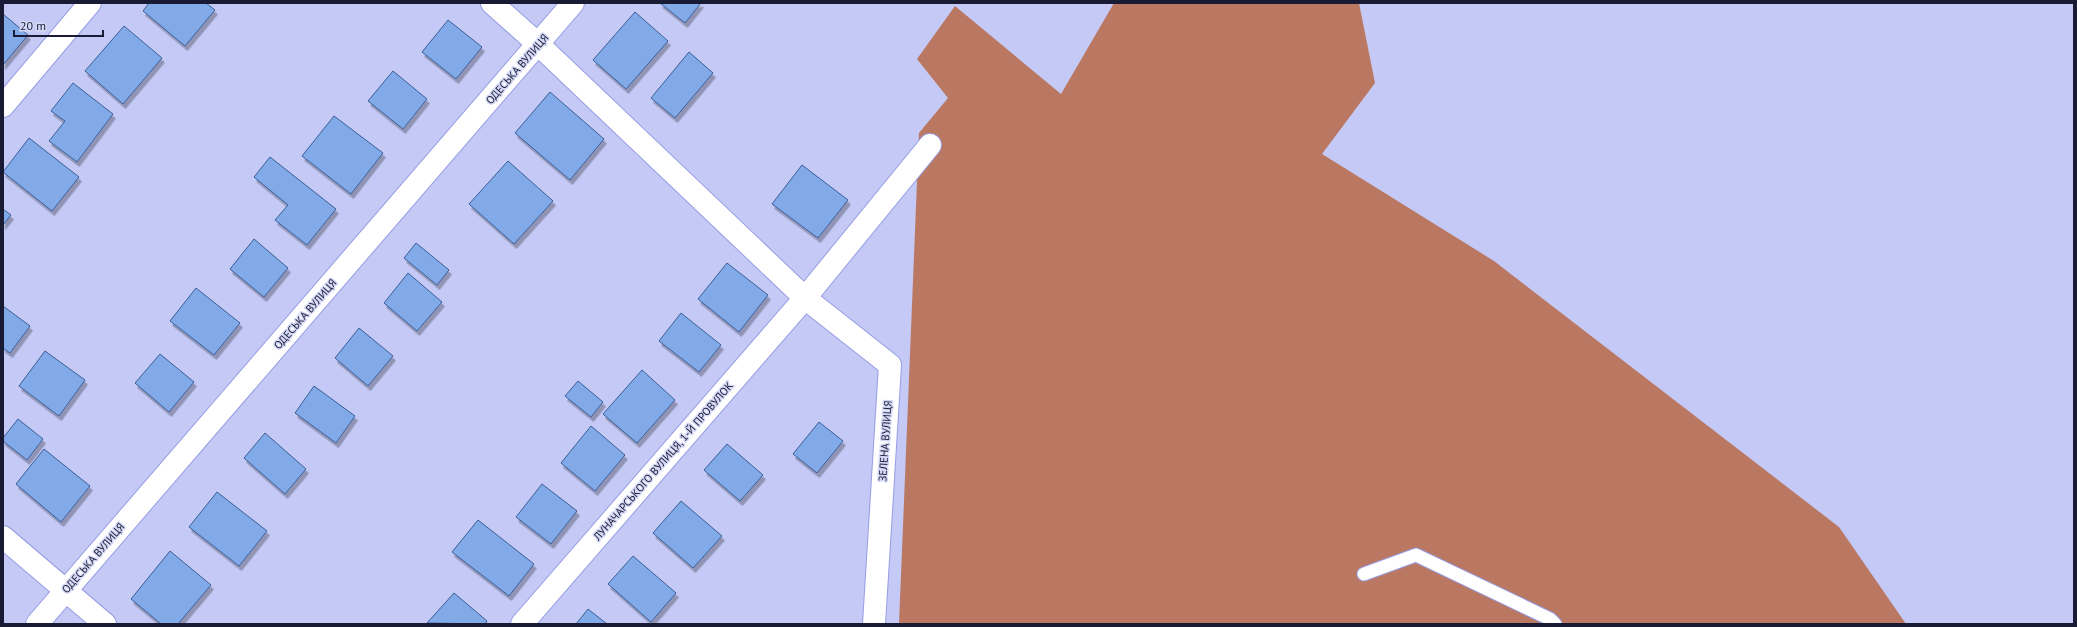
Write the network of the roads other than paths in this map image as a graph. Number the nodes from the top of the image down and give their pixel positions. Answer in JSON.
{"nodes":[{"id":1,"x":90,"y":3,"type":"edge"},
{"id":2,"x":492,"y":3,"type":"edge"},
{"id":3,"x":573,"y":3,"type":"edge"},
{"id":4,"x":539,"y":45,"type":"junction"},
{"id":5,"x":3,"y":106,"type":"edge"},
{"id":6,"x":930,"y":145,"type":"dead end"},
{"id":7,"x":805,"y":298,"type":"junction"},
{"id":8,"x":3,"y":537,"type":"edge"},
{"id":9,"x":1364,"y":574,"type":"dead end"},
{"id":10,"x":66,"y":589,"type":"junction"},
{"id":11,"x":37,"y":624,"type":"edge"},
{"id":12,"x":105,"y":624,"type":"edge"},
{"id":13,"x":522,"y":624,"type":"edge"},
{"id":14,"x":874,"y":624,"type":"edge"},
{"id":15,"x":1555,"y":624,"type":"edge"}],
"edges":[{"from":1,"to":5,"type":"street"},
{"from":2,"to":4,"type":"street"},
{"from":3,"to":4,"type":"street","name":"ОДЕСЬКА ВУЛИЦЯ"},
{"from":4,"to":7,"type":"street"},
{"from":4,"to":10,"type":"street","name":"ОДЕСЬКА ВУЛИЦЯ"},
{"from":6,"to":7,"type":"street","name":"ЛУНАЧАРСЬКОГО ВУЛИЦЯ, 1-Й ПРОВУЛОК"},
{"from":7,"to":13,"type":"street","name":"ЛУНАЧАРСЬКОГО ВУЛИЦЯ, 1-Й ПРОВУЛОК"},
{"from":7,"to":14,"type":"street","name":"ЗЕЛЕНА ВУЛИЦЯ"},
{"from":8,"to":10,"type":"street"},
{"from":9,"to":15,"type":"lane"},
{"from":10,"to":11,"type":"street","name":"ОДЕСЬКА ВУЛИЦЯ"},
{"from":10,"to":12,"type":"street"}]}
